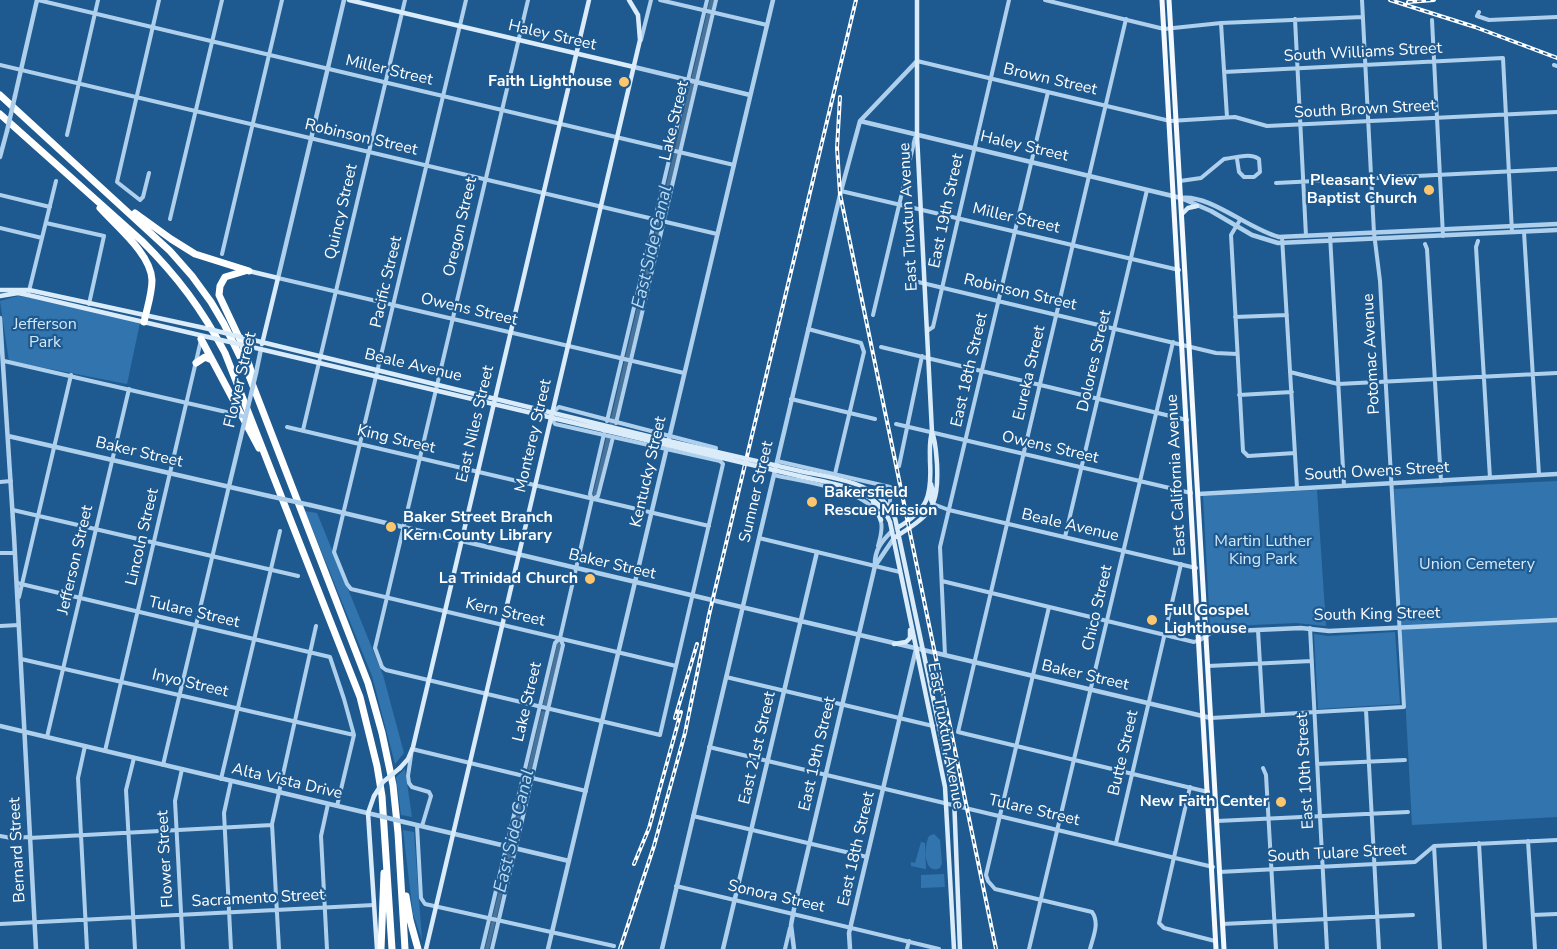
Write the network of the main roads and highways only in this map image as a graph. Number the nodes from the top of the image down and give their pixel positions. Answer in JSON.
{"nodes":[{"id":1,"x":349,"y":0,"type":"edge"},
{"id":2,"x":589,"y":0,"type":"edge"},
{"id":3,"x":629,"y":0,"type":"edge"},
{"id":4,"x":917,"y":0,"type":"edge"},
{"id":5,"x":1162,"y":0,"type":"edge"},
{"id":6,"x":1169,"y":0,"type":"edge"},
{"id":7,"x":1167,"y":28,"type":"junction"},
{"id":8,"x":576,"y":54,"type":"junction"},
{"id":9,"x":634,"y":68,"type":"junction"},
{"id":10,"x":0,"y":95,"type":"edge"},
{"id":11,"x":0,"y":114,"type":"edge"},
{"id":12,"x":1173,"y":121,"type":"junction"},
{"id":13,"x":81,"y":187,"type":"junction"},
{"id":14,"x":103,"y":189,"type":"junction"},
{"id":15,"x":1197,"y":206,"type":"road end"},
{"id":16,"x":1182,"y":214,"type":"junction"},
{"id":17,"x":1182,"y":270,"type":"junction"},
{"id":18,"x":249,"y":271,"type":"junction"},
{"id":19,"x":278,"y":278,"type":"joint"},
{"id":20,"x":0,"y":290,"type":"edge"},
{"id":21,"x":29,"y":292,"type":"junction"},
{"id":22,"x":0,"y":296,"type":"edge"},
{"id":23,"x":144,"y":318,"type":"junction"},
{"id":24,"x":203,"y":328,"type":"junction"},
{"id":25,"x":204,"y":337,"type":"junction"},
{"id":26,"x":262,"y":342,"type":"junction"},
{"id":27,"x":261,"y":349,"type":"junction"},
{"id":28,"x":212,"y":360,"type":"junction"},
{"id":29,"x":196,"y":363,"type":"road end"},
{"id":30,"x":494,"y":397,"type":"junction"},
{"id":31,"x":556,"y":398,"type":"junction"},
{"id":32,"x":492,"y":405,"type":"junction"},
{"id":33,"x":260,"y":406,"type":"junction"},
{"id":34,"x":559,"y":407,"type":"road end"},
{"id":35,"x":552,"y":415,"type":"junction"},
{"id":36,"x":555,"y":424,"type":"road end"},
{"id":37,"x":548,"y":431,"type":"junction"},
{"id":38,"x":932,"y":432,"type":"junction"},
{"id":39,"x":800,"y":473,"type":"junction"},
{"id":40,"x":273,"y":476,"type":"junction"},
{"id":41,"x":931,"y":482,"type":"junction"},
{"id":42,"x":868,"y":495,"type":"junction"},
{"id":43,"x":933,"y":504,"type":"junction"},
{"id":44,"x":881,"y":520,"type":"road end"},
{"id":45,"x":898,"y":527,"type":"junction"},
{"id":46,"x":892,"y":531,"type":"junction"},
{"id":47,"x":900,"y":534,"type":"junction"},
{"id":48,"x":894,"y":537,"type":"junction"},
{"id":49,"x":1199,"y":568,"type":"junction"},
{"id":50,"x":900,"y":572,"type":"junction"},
{"id":51,"x":912,"y":590,"type":"junction"},
{"id":52,"x":910,"y":619,"type":"junction"},
{"id":53,"x":894,"y":644,"type":"road end"},
{"id":54,"x":1209,"y":796,"type":"junction"},
{"id":55,"x":1216,"y":821,"type":"junction"},
{"id":56,"x":387,"y":846,"type":"junction"},
{"id":57,"x":400,"y":857,"type":"junction"},
{"id":58,"x":1213,"y":867,"type":"junction"},
{"id":59,"x":951,"y":878,"type":"junction"},
{"id":60,"x":957,"y":878,"type":"junction"},
{"id":61,"x":1220,"y":892,"type":"junction"},
{"id":62,"x":1214,"y":901,"type":"junction"},
{"id":63,"x":1222,"y":924,"type":"junction"},
{"id":64,"x":379,"y":949,"type":"edge"},
{"id":65,"x":392,"y":949,"type":"edge"},
{"id":66,"x":405,"y":949,"type":"edge"},
{"id":67,"x":418,"y":949,"type":"edge"},
{"id":68,"x":426,"y":949,"type":"edge"},
{"id":69,"x":957,"y":949,"type":"edge"},
{"id":70,"x":1220,"y":949,"type":"edge"}],
"edges":[{"from":1,"to":8,"type":"main road","name":"Haley Street"},
{"from":2,"to":8,"type":"main road","name":"East Niles Street"},
{"from":3,"to":9,"type":"main road","name":"Monterey Street"},
{"from":4,"to":38,"type":"main road","name":"East Truxtun Avenue"},
{"from":5,"to":7,"type":"main road","name":"East California Avenue"},
{"from":6,"to":7,"type":"main road","name":"East California Avenue"},
{"from":7,"to":12,"type":"main road","name":"East California Avenue"},
{"from":8,"to":9,"type":"main road","name":"Haley Street"},
{"from":8,"to":30,"type":"main road","name":"East Niles Street"},
{"from":9,"to":31,"type":"main road","name":"Monterey Street"},
{"from":10,"to":14,"type":"highway"},
{"from":11,"to":13,"type":"highway"},
{"from":12,"to":16,"type":"main road","name":"East California Avenue"},
{"from":12,"to":17,"type":"main road","name":"East California Avenue"},
{"from":13,"to":23,"type":"highway"},
{"from":13,"to":40,"type":"highway"},
{"from":14,"to":18,"type":"highway"},
{"from":14,"to":33,"type":"highway"},
{"from":15,"to":16,"type":"main road"},
{"from":16,"to":17,"type":"main road","name":"East California Avenue"},
{"from":17,"to":49,"type":"main road","name":"East California Avenue"},
{"from":18,"to":19,"type":"main road","name":"Owens Street"},
{"from":18,"to":33,"type":"highway"},
{"from":19,"to":26,"type":"main road","name":"Flower Street"},
{"from":20,"to":21,"type":"main road","name":"Beale Avenue"},
{"from":21,"to":22,"type":"main road","name":"Beale Avenue"},
{"from":21,"to":23,"type":"main road","name":"Beale Avenue"},
{"from":23,"to":24,"type":"main road","name":"Beale Avenue"},
{"from":23,"to":25,"type":"main road","name":"Beale Avenue"},
{"from":24,"to":25,"type":"main road","name":"Lincoln Street"},
{"from":24,"to":26,"type":"main road","name":"Beale Avenue","bridge":true},
{"from":25,"to":27,"type":"main road","name":"Beale Avenue","bridge":true},
{"from":25,"to":28,"type":"highway"},
{"from":26,"to":27,"type":"main road","name":"Flower Street"},
{"from":26,"to":30,"type":"main road","name":"Beale Avenue"},
{"from":27,"to":32,"type":"main road","name":"Beale Avenue"},
{"from":28,"to":29,"type":"highway"},
{"from":28,"to":40,"type":"highway"},
{"from":30,"to":32,"type":"main road","name":"East Niles Street"},
{"from":30,"to":35,"type":"main road","name":"Beale Avenue"},
{"from":31,"to":34,"type":"main road"},
{"from":31,"to":35,"type":"main road","name":"Monterey Street"},
{"from":32,"to":35,"type":"main road","name":"Beale Avenue"},
{"from":32,"to":64,"type":"main road","name":"East Niles Street","bridge":true},
{"from":33,"to":57,"type":"highway"},
{"from":35,"to":37,"type":"main road","name":"Monterey Street"},
{"from":35,"to":39,"type":"main road","name":"Beale Avenue","bridge":true},
{"from":36,"to":37,"type":"main road"},
{"from":37,"to":68,"type":"main road","name":"Monterey Street"},
{"from":38,"to":41,"type":"main road","name":"East Truxtun Avenue"},
{"from":38,"to":43,"type":"main road","name":"East Truxtun Avenue"},
{"from":39,"to":42,"type":"main road","name":"Beale Avenue"},
{"from":39,"to":45,"type":"main road","name":"Beale Avenue"},
{"from":40,"to":56,"type":"highway"},
{"from":41,"to":43,"type":"main road"},
{"from":41,"to":45,"type":"main road","name":"East Truxtun Avenue"},
{"from":42,"to":44,"type":"main road"},
{"from":42,"to":46,"type":"main road"},
{"from":43,"to":47,"type":"main road"},
{"from":45,"to":46,"type":"main road","name":"East Truxtun Avenue"},
{"from":45,"to":47,"type":"main road","name":"Beale Avenue"},
{"from":46,"to":48,"type":"main road"},
{"from":47,"to":48,"type":"main road"},
{"from":47,"to":51,"type":"main road","name":"East Truxtun Avenue"},
{"from":48,"to":50,"type":"main road","name":"East Truxtun Avenue"},
{"from":49,"to":54,"type":"main road","name":"East California Avenue"},
{"from":49,"to":55,"type":"main road","name":"East California Avenue"},
{"from":50,"to":51,"type":"main road"},
{"from":50,"to":52,"type":"main road","name":"East Truxtun Avenue"},
{"from":51,"to":60,"type":"main road","name":"East Truxtun Avenue"},
{"from":52,"to":53,"type":"main road"},
{"from":52,"to":59,"type":"main road","name":"East Truxtun Avenue"},
{"from":54,"to":55,"type":"main road"},
{"from":54,"to":58,"type":"main road","name":"East California Avenue"},
{"from":55,"to":61,"type":"main road","name":"East California Avenue"},
{"from":56,"to":64,"type":"highway"},
{"from":56,"to":65,"type":"highway"},
{"from":57,"to":66,"type":"highway"},
{"from":57,"to":67,"type":"highway"},
{"from":58,"to":61,"type":"main road"},
{"from":58,"to":62,"type":"main road","name":"East California Avenue"},
{"from":59,"to":60,"type":"main road"},
{"from":59,"to":69,"type":"main road","name":"East Truxtun Avenue"},
{"from":60,"to":69,"type":"main road","name":"East Truxtun Avenue"},
{"from":61,"to":63,"type":"main road","name":"East California Avenue"},
{"from":62,"to":63,"type":"main road"},
{"from":62,"to":70,"type":"main road","name":"East California Avenue"},
{"from":63,"to":70,"type":"main road","name":"East California Avenue"}]}
